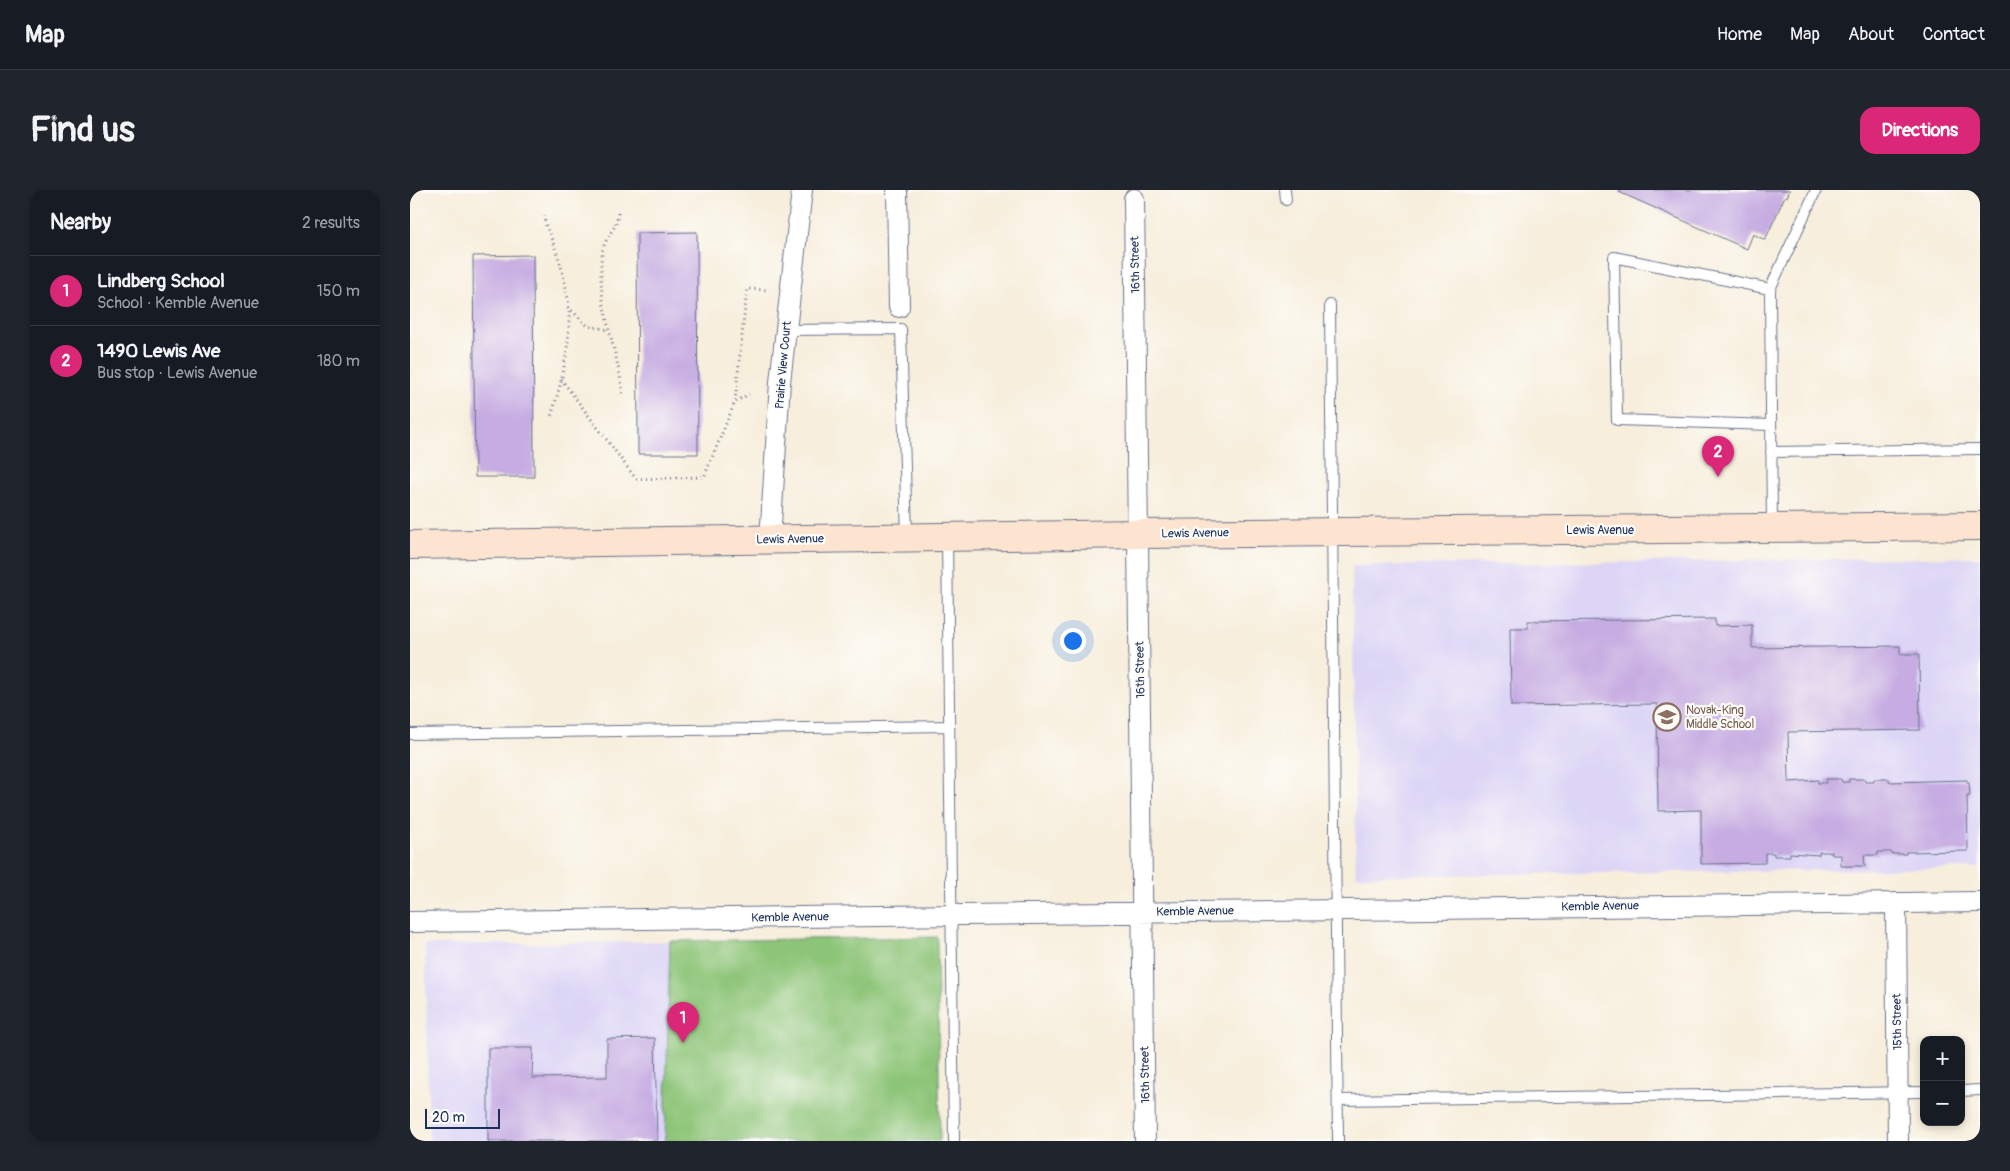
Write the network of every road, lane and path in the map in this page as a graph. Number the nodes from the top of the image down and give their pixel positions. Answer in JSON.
{"nodes":[{"id":1,"x":802,"y":190,"type":"edge"},
{"id":2,"x":897,"y":190,"type":"edge"},
{"id":3,"x":1816,"y":190,"type":"edge"},
{"id":4,"x":1138,"y":194,"type":"edge"},
{"id":5,"x":618,"y":213,"type":"dead end"},
{"id":6,"x":544,"y":215,"type":"dead end"},
{"id":7,"x":1770,"y":289,"type":"junction"},
{"id":8,"x":770,"y":290,"type":"dead end"},
{"id":9,"x":1330,"y":305,"type":"dead end"},
{"id":10,"x":568,"y":307,"type":"junction"},
{"id":11,"x":899,"y":307,"type":"dead end"},
{"id":12,"x":610,"y":330,"type":"junction"},
{"id":13,"x":786,"y":330,"type":"junction"},
{"id":14,"x":561,"y":379,"type":"junction"},
{"id":15,"x":749,"y":394,"type":"dead end"},
{"id":16,"x":622,"y":397,"type":"dead end"},
{"id":17,"x":735,"y":402,"type":"junction"},
{"id":18,"x":550,"y":419,"type":"dead end"},
{"id":19,"x":1771,"y":424,"type":"junction"},
{"id":20,"x":1980,"y":450,"type":"edge"},
{"id":21,"x":1771,"y":452,"type":"junction"},
{"id":22,"x":1980,"y":526,"type":"edge"},
{"id":23,"x":1772,"y":528,"type":"junction"},
{"id":24,"x":1333,"y":532,"type":"junction"},
{"id":25,"x":1138,"y":534,"type":"junction"},
{"id":26,"x":947,"y":537,"type":"junction"},
{"id":27,"x":907,"y":538,"type":"junction"},
{"id":28,"x":770,"y":540,"type":"junction"},
{"id":29,"x":410,"y":545,"type":"edge"},
{"id":30,"x":949,"y":726,"type":"junction"},
{"id":31,"x":410,"y":734,"type":"edge"},
{"id":32,"x":1980,"y":902,"type":"edge"},
{"id":33,"x":1896,"y":903,"type":"junction"},
{"id":34,"x":1336,"y":910,"type":"junction"},
{"id":35,"x":1143,"y":912,"type":"junction"},
{"id":36,"x":952,"y":914,"type":"junction"},
{"id":37,"x":410,"y":922,"type":"edge"},
{"id":38,"x":1980,"y":1090,"type":"edge"},
{"id":39,"x":1965,"y":1091,"type":"edge"},
{"id":40,"x":1898,"y":1092,"type":"junction"},
{"id":41,"x":1920,"y":1092,"type":"edge"},
{"id":42,"x":1338,"y":1100,"type":"junction"},
{"id":43,"x":954,"y":1141,"type":"edge"},
{"id":44,"x":1146,"y":1141,"type":"edge"},
{"id":45,"x":1338,"y":1141,"type":"edge"},
{"id":46,"x":1898,"y":1141,"type":"edge"}],
"edges":[{"from":1,"to":13,"type":"street","name":"Prairie View Court"},
{"from":2,"to":11,"type":"street"},
{"from":3,"to":7,"type":"lane"},
{"from":4,"to":25,"type":"street","name":"16th Street"},
{"from":5,"to":12,"type":"path"},
{"from":6,"to":10,"type":"path"},
{"from":7,"to":19,"type":"lane"},
{"from":7,"to":19,"type":"lane"},
{"from":8,"to":17,"type":"path"},
{"from":9,"to":24,"type":"lane"},
{"from":10,"to":12,"type":"path"},
{"from":10,"to":14,"type":"path"},
{"from":12,"to":16,"type":"path"},
{"from":13,"to":27,"type":"lane"},
{"from":13,"to":28,"type":"street","name":"Prairie View Court"},
{"from":14,"to":17,"type":"path"},
{"from":14,"to":18,"type":"path"},
{"from":15,"to":17,"type":"path"},
{"from":19,"to":21,"type":"lane"},
{"from":20,"to":21,"type":"lane"},
{"from":21,"to":23,"type":"lane"},
{"from":22,"to":23,"type":"main road","name":"Lewis Avenue"},
{"from":23,"to":24,"type":"main road","name":"Lewis Avenue"},
{"from":24,"to":25,"type":"main road","name":"Lewis Avenue"},
{"from":24,"to":34,"type":"lane"},
{"from":25,"to":26,"type":"main road","name":"Lewis Avenue"},
{"from":25,"to":35,"type":"street","name":"16th Street"},
{"from":26,"to":27,"type":"main road","name":"Lewis Avenue"},
{"from":26,"to":30,"type":"lane"},
{"from":27,"to":28,"type":"main road","name":"Lewis Avenue"},
{"from":28,"to":29,"type":"main road","name":"Lewis Avenue"},
{"from":30,"to":31,"type":"lane"},
{"from":30,"to":36,"type":"lane"},
{"from":32,"to":33,"type":"street","name":"Kemble Avenue"},
{"from":33,"to":34,"type":"street","name":"Kemble Avenue"},
{"from":33,"to":40,"type":"street","name":"15th Street"},
{"from":34,"to":35,"type":"street","name":"Kemble Avenue"},
{"from":34,"to":42,"type":"lane"},
{"from":35,"to":36,"type":"street","name":"Kemble Avenue"},
{"from":35,"to":44,"type":"street","name":"16th Street"},
{"from":36,"to":37,"type":"street","name":"Kemble Avenue"},
{"from":36,"to":43,"type":"lane"},
{"from":38,"to":39,"type":"lane"},
{"from":40,"to":41,"type":"lane"},
{"from":40,"to":42,"type":"lane"},
{"from":40,"to":46,"type":"street","name":"15th Street"},
{"from":42,"to":45,"type":"lane"}]}
